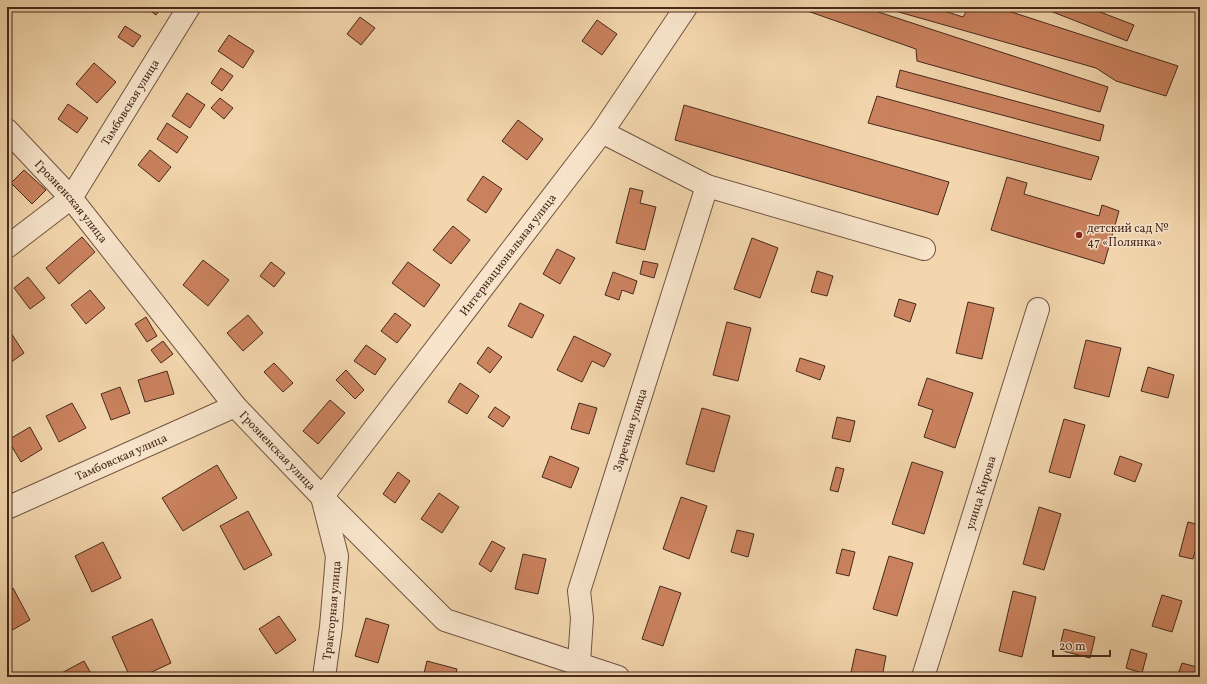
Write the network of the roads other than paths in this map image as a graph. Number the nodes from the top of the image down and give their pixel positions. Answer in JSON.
{"nodes":[{"id":1,"x":189,"y":7,"type":"edge"},
{"id":2,"x":686,"y":7,"type":"edge"},
{"id":3,"x":7,"y":130,"type":"edge"},
{"id":4,"x":602,"y":132,"type":"junction"},
{"id":5,"x":707,"y":186,"type":"junction"},
{"id":6,"x":71,"y":198,"type":"junction"},
{"id":7,"x":7,"y":247,"type":"edge"},
{"id":8,"x":924,"y":249,"type":"dead end"},
{"id":9,"x":1038,"y":309,"type":"dead end"},
{"id":10,"x":235,"y":406,"type":"junction"},
{"id":11,"x":322,"y":497,"type":"junction"},
{"id":12,"x":7,"y":508,"type":"edge"},
{"id":13,"x":578,"y":671,"type":"edge"},
{"id":14,"x":324,"y":677,"type":"edge"},
{"id":15,"x":618,"y":677,"type":"edge"},
{"id":16,"x":923,"y":677,"type":"edge"}],
"edges":[{"from":1,"to":6,"type":"street","name":"Тамбовская улица"},
{"from":2,"to":4,"type":"street","name":"Интернациональная улица"},
{"from":3,"to":6,"type":"street","name":"Грозненская улица"},
{"from":4,"to":5,"type":"street"},
{"from":4,"to":11,"type":"street","name":"Интернациональная улица"},
{"from":5,"to":8,"type":"street"},
{"from":5,"to":13,"type":"street","name":"Заречная улица"},
{"from":6,"to":7,"type":"street"},
{"from":6,"to":10,"type":"street","name":"Грозненская улица"},
{"from":9,"to":16,"type":"street","name":"улица Кирова"},
{"from":10,"to":11,"type":"street","name":"Грозненская улица"},
{"from":10,"to":12,"type":"street","name":"Тамбовская улица"},
{"from":11,"to":13,"type":"street","name":"Грозненская улица"},
{"from":11,"to":14,"type":"street","name":"Тракторная улица"},
{"from":13,"to":15,"type":"street","name":"Грозненская улица"}]}
